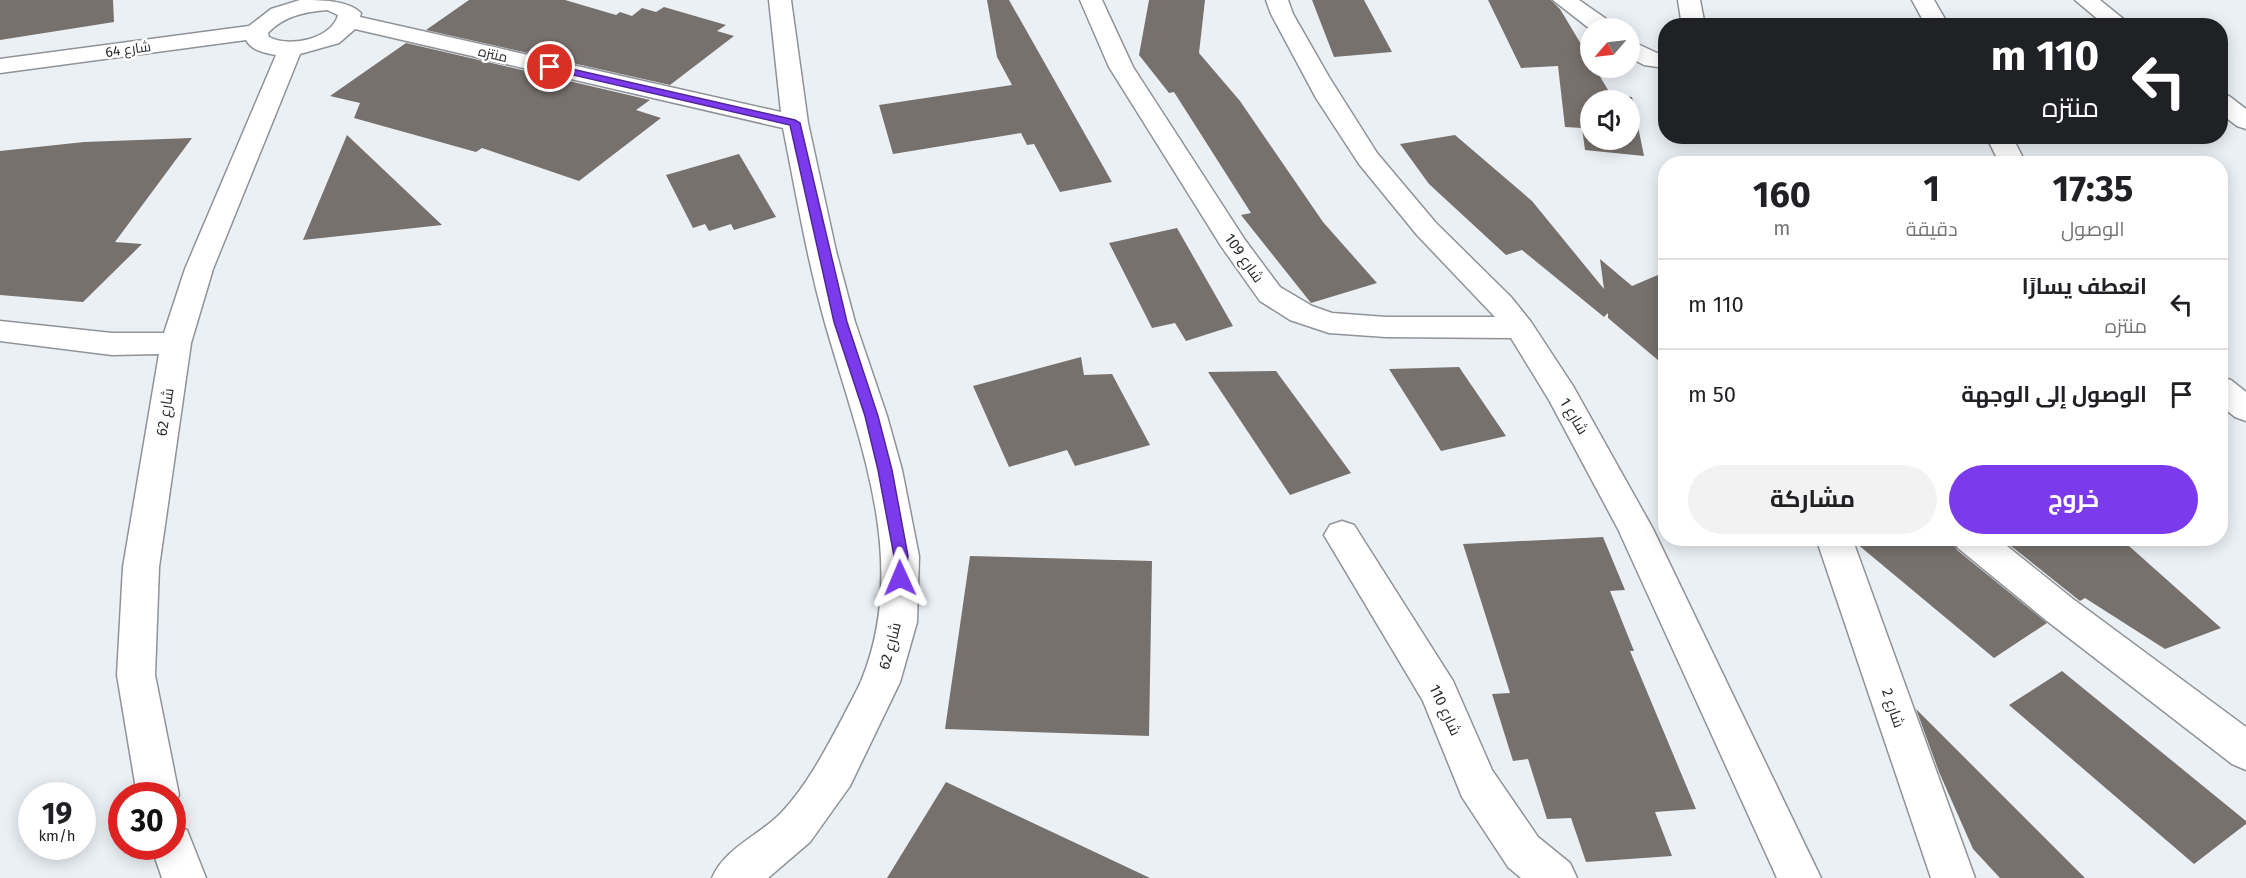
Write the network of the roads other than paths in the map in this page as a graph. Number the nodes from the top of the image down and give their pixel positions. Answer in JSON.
{"nodes":[{"id":1,"x":780,"y":0,"type":"edge"},
{"id":2,"x":1091,"y":0,"type":"edge"},
{"id":3,"x":1277,"y":0,"type":"edge"},
{"id":4,"x":1564,"y":0,"type":"edge"},
{"id":5,"x":1689,"y":0,"type":"edge"},
{"id":6,"x":1923,"y":0,"type":"edge"},
{"id":7,"x":2086,"y":0,"type":"edge"},
{"id":8,"x":309,"y":2,"type":"edge"},
{"id":9,"x":1590,"y":18,"type":"edge"},
{"id":10,"x":1692,"y":18,"type":"edge"},
{"id":11,"x":1933,"y":18,"type":"edge"},
{"id":12,"x":2110,"y":18,"type":"edge"},
{"id":13,"x":350,"y":21,"type":"junction"},
{"id":14,"x":256,"y":32,"type":"junction"},
{"id":15,"x":291,"y":48,"type":"junction"},
{"id":16,"x":1640,"y":53,"type":"edge"},
{"id":17,"x":1658,"y":60,"type":"edge"},
{"id":18,"x":0,"y":66,"type":"edge"},
{"id":19,"x":2228,"y":107,"type":"edge"},
{"id":20,"x":2246,"y":121,"type":"edge"},
{"id":21,"x":795,"y":123,"type":"junction"},
{"id":22,"x":1519,"y":327,"type":"junction"},
{"id":23,"x":0,"y":331,"type":"edge"},
{"id":24,"x":176,"y":343,"type":"junction"},
{"id":25,"x":2228,"y":394,"type":"edge"},
{"id":26,"x":2246,"y":409,"type":"edge"},
{"id":27,"x":1342,"y":535,"type":"dead end"},
{"id":28,"x":1837,"y":546,"type":"edge"},
{"id":29,"x":1981,"y":546,"type":"edge"},
{"id":30,"x":2246,"y":751,"type":"edge"},
{"id":31,"x":156,"y":782,"type":"edge"},
{"id":32,"x":177,"y":860,"type":"edge"},
{"id":33,"x":184,"y":878,"type":"edge"},
{"id":34,"x":734,"y":878,"type":"edge"},
{"id":35,"x":1555,"y":878,"type":"edge"},
{"id":36,"x":1799,"y":878,"type":"edge"},
{"id":37,"x":1953,"y":878,"type":"edge"}],
"edges":[{"from":1,"to":21,"type":"street"},
{"from":2,"to":22,"type":"street","name":"شارع 109"},
{"from":3,"to":22,"type":"street","name":"شارع 1"},
{"from":4,"to":9,"type":"street"},
{"from":5,"to":10,"type":"street"},
{"from":6,"to":11,"type":"street"},
{"from":7,"to":12,"type":"street"},
{"from":8,"to":13,"type":"street"},
{"from":8,"to":14,"type":"street"},
{"from":13,"to":15,"type":"street"},
{"from":13,"to":21,"type":"street","name":"منتزه"},
{"from":14,"to":15,"type":"street"},
{"from":14,"to":18,"type":"street","name":"شارع 64"},
{"from":15,"to":24,"type":"street","name":"شارع 62"},
{"from":16,"to":17,"type":"street"},
{"from":19,"to":20,"type":"street"},
{"from":21,"to":34,"type":"street","name":"شارع 62"},
{"from":22,"to":36,"type":"street","name":"شارع 1"},
{"from":23,"to":24,"type":"street"},
{"from":24,"to":31,"type":"street","name":"شارع 62"},
{"from":25,"to":26,"type":"street"},
{"from":27,"to":35,"type":"street","name":"شارع 110"},
{"from":28,"to":37,"type":"street","name":"شارع 2"},
{"from":29,"to":30,"type":"street"},
{"from":32,"to":33,"type":"street"}]}
